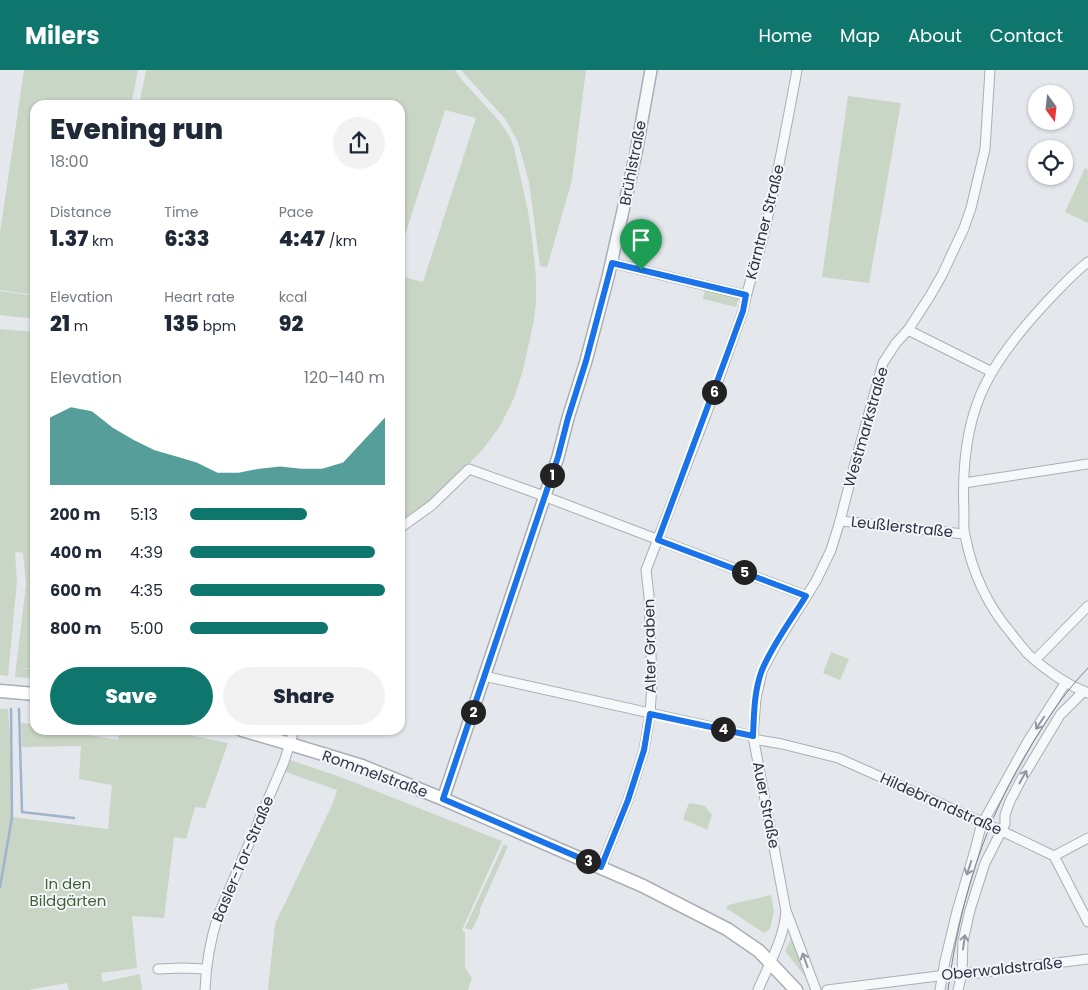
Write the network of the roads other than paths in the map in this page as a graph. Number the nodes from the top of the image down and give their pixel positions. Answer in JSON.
{"nodes":[{"id":1,"x":651,"y":70,"type":"edge"},
{"id":2,"x":797,"y":70,"type":"edge"},
{"id":3,"x":990,"y":70,"type":"edge"},
{"id":4,"x":1088,"y":262,"type":"edge"},
{"id":5,"x":612,"y":263,"type":"junction"},
{"id":6,"x":746,"y":295,"type":"junction"},
{"id":7,"x":908,"y":330,"type":"junction"},
{"id":8,"x":992,"y":372,"type":"junction"},
{"id":9,"x":1088,"y":464,"type":"edge"},
{"id":10,"x":964,"y":483,"type":"junction"},
{"id":11,"x":545,"y":496,"type":"junction"},
{"id":12,"x":840,"y":521,"type":"junction"},
{"id":13,"x":405,"y":524,"type":"edge"},
{"id":14,"x":964,"y":534,"type":"junction"},
{"id":15,"x":658,"y":540,"type":"junction"},
{"id":16,"x":824,"y":566,"type":"joint"},
{"id":17,"x":806,"y":596,"type":"junction"},
{"id":18,"x":1088,"y":606,"type":"edge"},
{"id":19,"x":1035,"y":660,"type":"junction"},
{"id":20,"x":484,"y":676,"type":"junction"},
{"id":21,"x":1066,"y":682,"type":"junction"},
{"id":22,"x":0,"y":691,"type":"edge"},
{"id":23,"x":1086,"y":692,"type":"edge"},
{"id":24,"x":30,"y":694,"type":"edge"},
{"id":25,"x":650,"y":714,"type":"junction"},
{"id":26,"x":259,"y":735,"type":"edge"},
{"id":27,"x":293,"y":735,"type":"edge"},
{"id":28,"x":753,"y":738,"type":"junction"},
{"id":29,"x":290,"y":744,"type":"junction"},
{"id":30,"x":443,"y":799,"type":"junction"},
{"id":31,"x":982,"y":823,"type":"junction"},
{"id":32,"x":1002,"y":831,"type":"junction"},
{"id":33,"x":1088,"y":838,"type":"edge"},
{"id":34,"x":1054,"y":856,"type":"junction"},
{"id":35,"x":601,"y":867,"type":"junction"},
{"id":36,"x":786,"y":911,"type":"junction"},
{"id":37,"x":1088,"y":922,"type":"edge"},
{"id":38,"x":1088,"y":959,"type":"edge"},
{"id":39,"x":771,"y":963,"type":"junction"},
{"id":40,"x":158,"y":969,"type":"dead end"},
{"id":41,"x":206,"y":969,"type":"junction"},
{"id":42,"x":962,"y":973,"type":"junction"},
{"id":43,"x":942,"y":976,"type":"junction"},
{"id":44,"x":205,"y":990,"type":"edge"},
{"id":45,"x":758,"y":990,"type":"edge"},
{"id":46,"x":796,"y":990,"type":"edge"},
{"id":47,"x":816,"y":990,"type":"edge"},
{"id":48,"x":827,"y":990,"type":"edge"},
{"id":49,"x":940,"y":990,"type":"edge"},
{"id":50,"x":958,"y":990,"type":"edge"}],
"edges":[{"from":1,"to":5,"type":"street","name":"Brühlstraße"},
{"from":2,"to":6,"type":"street","name":"Kärntner Straße"},
{"from":3,"to":7,"type":"street","name":"Westmarkstraße"},
{"from":4,"to":8,"type":"street"},
{"from":5,"to":6,"type":"street"},
{"from":5,"to":11,"type":"street","name":"Brühlstraße"},
{"from":6,"to":15,"type":"street","name":"Kärntner Straße"},
{"from":7,"to":8,"type":"street"},
{"from":7,"to":12,"type":"street","name":"Westmarkstraße"},
{"from":8,"to":10,"type":"street"},
{"from":9,"to":10,"type":"street"},
{"from":10,"to":14,"type":"street"},
{"from":11,"to":13,"type":"street"},
{"from":11,"to":15,"type":"street"},
{"from":11,"to":20,"type":"street","name":"Brühlstraße"},
{"from":12,"to":14,"type":"street","name":"Leußlerstraße"},
{"from":12,"to":16,"type":"street","name":"Westmarkstraße"},
{"from":14,"to":19,"type":"street"},
{"from":15,"to":17,"type":"street"},
{"from":15,"to":25,"type":"street","name":"Alter Graben"},
{"from":16,"to":17,"type":"street","name":"Auer Straße"},
{"from":17,"to":28,"type":"street","name":"Auer Straße"},
{"from":18,"to":19,"type":"street"},
{"from":19,"to":21,"type":"street"},
{"from":20,"to":25,"type":"street","name":"Hildebrandstraße"},
{"from":20,"to":30,"type":"street","name":"Brühlstraße"},
{"from":21,"to":23,"type":"street"},
{"from":21,"to":31,"type":"street","one_way":true},
{"from":22,"to":24,"type":"main road"},
{"from":32,"to":23,"type":"street","one_way":true},
{"from":25,"to":28,"type":"street","name":"Hildebrandstraße"},
{"from":25,"to":35,"type":"street","name":"Alter Graben"},
{"from":26,"to":29,"type":"main road","name":"Rommelstraße"},
{"from":27,"to":29,"type":"street","name":"Basler-Tor-Straße"},
{"from":28,"to":31,"type":"street","name":"Hildebrandstraße"},
{"from":28,"to":36,"type":"street","name":"Auer Straße"},
{"from":29,"to":30,"type":"main road","name":"Rommelstraße"},
{"from":29,"to":41,"type":"street","name":"Basler-Tor-Straße"},
{"from":30,"to":35,"type":"main road","name":"Rommelstraße"},
{"from":31,"to":32,"type":"street","name":"Hildebrandstraße"},
{"from":31,"to":43,"type":"street","one_way":true},
{"from":32,"to":34,"type":"street","name":"Hildebrandstraße"},
{"from":42,"to":32,"type":"street","one_way":true},
{"from":33,"to":34,"type":"street"},
{"from":34,"to":37,"type":"street"},
{"from":35,"to":39,"type":"main road","name":"Rommelstraße"},
{"from":36,"to":39,"type":"street","name":"Auer Straße"},
{"from":47,"to":36,"type":"street","name":"Auer Straße","one_way":true},
{"from":38,"to":42,"type":"street","name":"Oberwaldstraße"},
{"from":39,"to":45,"type":"street","name":"Auer Straße"},
{"from":39,"to":46,"type":"main road"},
{"from":40,"to":41,"type":"street"},
{"from":41,"to":44,"type":"street","name":"Basler-Tor-Straße"},
{"from":42,"to":43,"type":"street","name":"Oberwaldstraße"},
{"from":42,"to":50,"type":"street"},
{"from":43,"to":48,"type":"street","name":"Oberwaldstraße"},
{"from":43,"to":49,"type":"street"}]}
